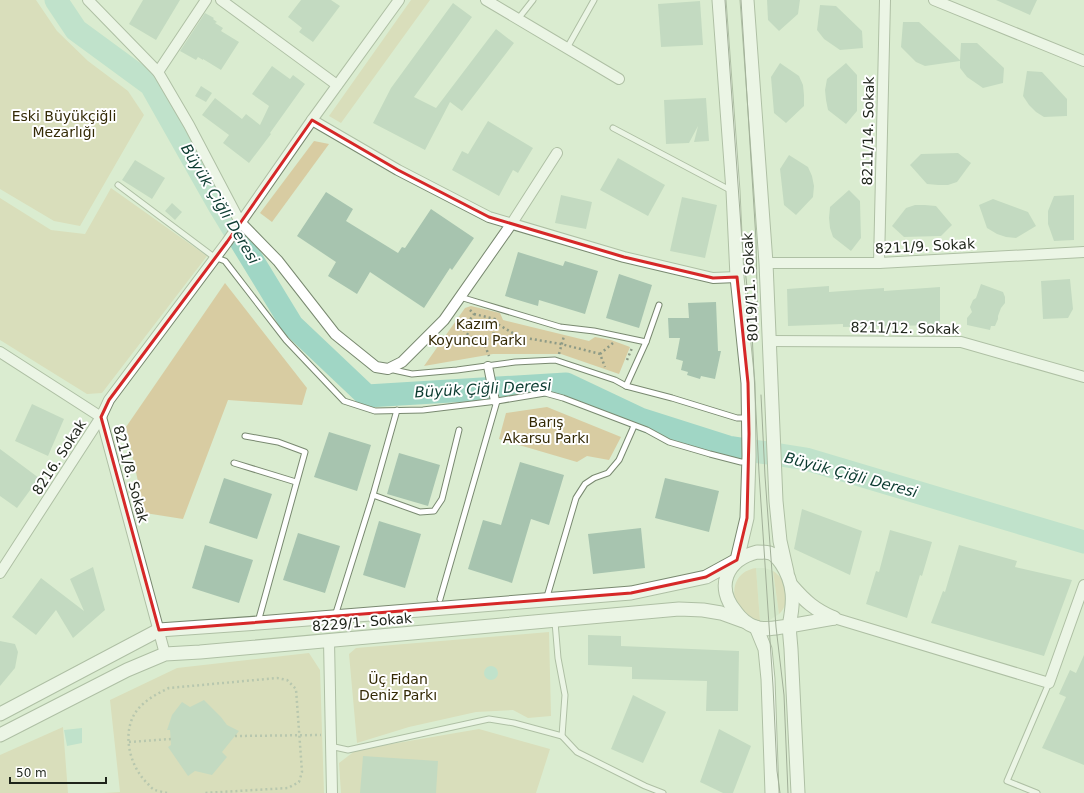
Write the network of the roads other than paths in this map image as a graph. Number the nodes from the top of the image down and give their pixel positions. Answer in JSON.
{"nodes":[{"id":1,"x":88,"y":0,"type":"edge"},
{"id":2,"x":206,"y":0,"type":"edge"},
{"id":3,"x":221,"y":0,"type":"edge"},
{"id":4,"x":399,"y":0,"type":"edge"},
{"id":5,"x":486,"y":0,"type":"edge"},
{"id":6,"x":533,"y":0,"type":"edge"},
{"id":7,"x":594,"y":0,"type":"edge"},
{"id":8,"x":719,"y":0,"type":"edge"},
{"id":9,"x":746,"y":0,"type":"edge"},
{"id":10,"x":885,"y":0,"type":"edge"},
{"id":11,"x":934,"y":0,"type":"edge"},
{"id":12,"x":518,"y":19,"type":"junction"},
{"id":13,"x":567,"y":48,"type":"junction"},
{"id":14,"x":1084,"y":61,"type":"edge"},
{"id":15,"x":158,"y":72,"type":"junction"},
{"id":16,"x":619,"y":79,"type":"dead end"},
{"id":17,"x":337,"y":85,"type":"junction"},
{"id":18,"x":312,"y":120,"type":"junction"},
{"id":19,"x":613,"y":128,"type":"dead end"},
{"id":20,"x":557,"y":153,"type":"dead end"},
{"id":21,"x":118,"y":185,"type":"dead end"},
{"id":22,"x":733,"y":191,"type":"junction"},
{"id":23,"x":240,"y":222,"type":"junction"},
{"id":24,"x":512,"y":223,"type":"junction"},
{"id":25,"x":1084,"y":252,"type":"edge"},
{"id":26,"x":214,"y":257,"type":"junction"},
{"id":27,"x":766,"y":263,"type":"junction"},
{"id":28,"x":879,"y":263,"type":"junction"},
{"id":29,"x":738,"y":277,"type":"junction"},
{"id":30,"x":463,"y":301,"type":"junction"},
{"id":31,"x":659,"y":305,"type":"dead end"},
{"id":32,"x":769,"y":341,"type":"junction"},
{"id":33,"x":646,"y":342,"type":"junction"},
{"id":34,"x":0,"y":352,"type":"edge"},
{"id":35,"x":490,"y":365,"type":"junction"},
{"id":36,"x":388,"y":369,"type":"junction"},
{"id":37,"x":1084,"y":377,"type":"edge"},
{"id":38,"x":626,"y":386,"type":"junction"},
{"id":39,"x":496,"y":401,"type":"junction"},
{"id":40,"x":397,"y":410,"type":"junction"},
{"id":41,"x":101,"y":416,"type":"junction"},
{"id":42,"x":749,"y":418,"type":"junction"},
{"id":43,"x":634,"y":426,"type":"junction"},
{"id":44,"x":458,"y":430,"type":"dead end"},
{"id":45,"x":245,"y":436,"type":"dead end"},
{"id":46,"x":749,"y":459,"type":"junction"},
{"id":47,"x":234,"y":463,"type":"dead end"},
{"id":48,"x":296,"y":482,"type":"junction"},
{"id":49,"x":373,"y":495,"type":"junction"},
{"id":50,"x":737,"y":560,"type":"junction"},
{"id":51,"x":787,"y":572,"type":"junction"},
{"id":52,"x":0,"y":573,"type":"edge"},
{"id":53,"x":792,"y":586,"type":"junction"},
{"id":54,"x":1084,"y":586,"type":"edge"},
{"id":55,"x":440,"y":599,"type":"dead end"},
{"id":56,"x":546,"y":600,"type":"junction"},
{"id":57,"x":335,"y":617,"type":"junction"},
{"id":58,"x":834,"y":618,"type":"junction"},
{"id":59,"x":555,"y":620,"type":"junction"},
{"id":60,"x":743,"y":621,"type":"junction"},
{"id":61,"x":258,"y":623,"type":"junction"},
{"id":62,"x":789,"y":626,"type":"junction"},
{"id":63,"x":756,"y":627,"type":"junction"},
{"id":64,"x":159,"y":630,"type":"junction"},
{"id":65,"x":329,"y":641,"type":"junction"},
{"id":66,"x":165,"y":654,"type":"junction"},
{"id":67,"x":1050,"y":683,"type":"junction"},
{"id":68,"x":0,"y":714,"type":"edge"},
{"id":69,"x":0,"y":735,"type":"edge"},
{"id":70,"x":562,"y":736,"type":"junction"},
{"id":71,"x":330,"y":746,"type":"junction"},
{"id":72,"x":332,"y":793,"type":"edge"},
{"id":73,"x":663,"y":793,"type":"edge"},
{"id":74,"x":772,"y":793,"type":"edge"},
{"id":75,"x":798,"y":793,"type":"edge"},
{"id":76,"x":1037,"y":793,"type":"edge"}],
"edges":[{"from":1,"to":15,"type":"street"},
{"from":2,"to":15,"type":"street"},
{"from":3,"to":17,"type":"street"},
{"from":4,"to":17,"type":"street","name":"8211/8. Sokak"},
{"from":5,"to":12,"type":"street"},
{"from":6,"to":12,"type":"lane"},
{"from":7,"to":13,"type":"lane"},
{"from":8,"to":22,"type":"street","name":"8019/11. Sokak"},
{"from":9,"to":27,"type":"street","name":"8019/11. Sokak"},
{"from":10,"to":28,"type":"street","name":"8211/14. Sokak"},
{"from":11,"to":14,"type":"street"},
{"from":12,"to":13,"type":"street"},
{"from":13,"to":16,"type":"street"},
{"from":15,"to":23,"type":"street"},
{"from":17,"to":18,"type":"street","name":"8211/8. Sokak"},
{"from":18,"to":23,"type":"street","name":"8211/8. Sokak"},
{"from":18,"to":24,"type":"street"},
{"from":19,"to":22,"type":"lane"},
{"from":20,"to":24,"type":"street"},
{"from":21,"to":26,"type":"lane"},
{"from":22,"to":29,"type":"street","name":"8019/11. Sokak"},
{"from":23,"to":26,"type":"street","name":"8211/8. Sokak"},
{"from":23,"to":36,"type":"street"},
{"from":24,"to":29,"type":"street"},
{"from":24,"to":30,"type":"street"},
{"from":25,"to":28,"type":"street","name":"8211/9. Sokak"},
{"from":26,"to":40,"type":"lane"},
{"from":26,"to":41,"type":"street","name":"8211/8. Sokak"},
{"from":27,"to":28,"type":"street","name":"8211/9. Sokak"},
{"from":27,"to":32,"type":"street","name":"8019/11. Sokak"},
{"from":29,"to":42,"type":"street","name":"8019/11. Sokak"},
{"from":30,"to":33,"type":"lane"},
{"from":30,"to":36,"type":"street"},
{"from":31,"to":33,"type":"lane"},
{"from":32,"to":37,"type":"street","name":"8211/12. Sokak"},
{"from":32,"to":51,"type":"street","name":"8019/11. Sokak"},
{"from":33,"to":38,"type":"lane"},
{"from":34,"to":41,"type":"street","name":"8216. Sokak"},
{"from":35,"to":36,"type":"lane"},
{"from":35,"to":38,"type":"lane"},
{"from":35,"to":39,"type":"street"},
{"from":38,"to":42,"type":"lane"},
{"from":39,"to":40,"type":"lane"},
{"from":39,"to":43,"type":"lane"},
{"from":39,"to":55,"type":"lane"},
{"from":40,"to":49,"type":"lane"},
{"from":41,"to":52,"type":"street","name":"8216. Sokak"},
{"from":41,"to":64,"type":"street","name":"8211/8. Sokak"},
{"from":42,"to":46,"type":"street","name":"8019/11. Sokak"},
{"from":43,"to":46,"type":"lane"},
{"from":43,"to":56,"type":"lane"},
{"from":44,"to":49,"type":"lane"},
{"from":45,"to":48,"type":"lane"},
{"from":46,"to":50,"type":"street","name":"8019/11. Sokak"},
{"from":47,"to":48,"type":"lane"},
{"from":48,"to":61,"type":"lane"},
{"from":49,"to":57,"type":"lane"},
{"from":50,"to":51,"type":"street"},
{"from":50,"to":56,"type":"street","name":"8229/1. Sokak"},
{"from":50,"to":60,"type":"street"},
{"from":51,"to":53,"type":"street"},
{"from":53,"to":58,"type":"street"},
{"from":53,"to":62,"type":"street"},
{"from":54,"to":67,"type":"street"},
{"from":56,"to":57,"type":"street","name":"8229/1. Sokak"},
{"from":57,"to":61,"type":"street","name":"8229/1. Sokak"},
{"from":58,"to":62,"type":"street"},
{"from":58,"to":67,"type":"street"},
{"from":59,"to":60,"type":"street","name":"8229/1. Sokak"},
{"from":59,"to":65,"type":"street","name":"8229/1. Sokak"},
{"from":59,"to":70,"type":"lane"},
{"from":60,"to":63,"type":"street"},
{"from":61,"to":64,"type":"street","name":"8229/1. Sokak"},
{"from":62,"to":63,"type":"street"},
{"from":62,"to":75,"type":"street"},
{"from":63,"to":74,"type":"street"},
{"from":64,"to":66,"type":"street","name":"8211/8. Sokak"},
{"from":64,"to":68,"type":"street","name":"8229/1. Sokak"},
{"from":65,"to":66,"type":"street","name":"8229/1. Sokak"},
{"from":65,"to":71,"type":"street"},
{"from":66,"to":69,"type":"street","name":"8229/1. Sokak"},
{"from":67,"to":76,"type":"lane"},
{"from":70,"to":71,"type":"lane"},
{"from":70,"to":73,"type":"lane"},
{"from":71,"to":72,"type":"street"}]}
